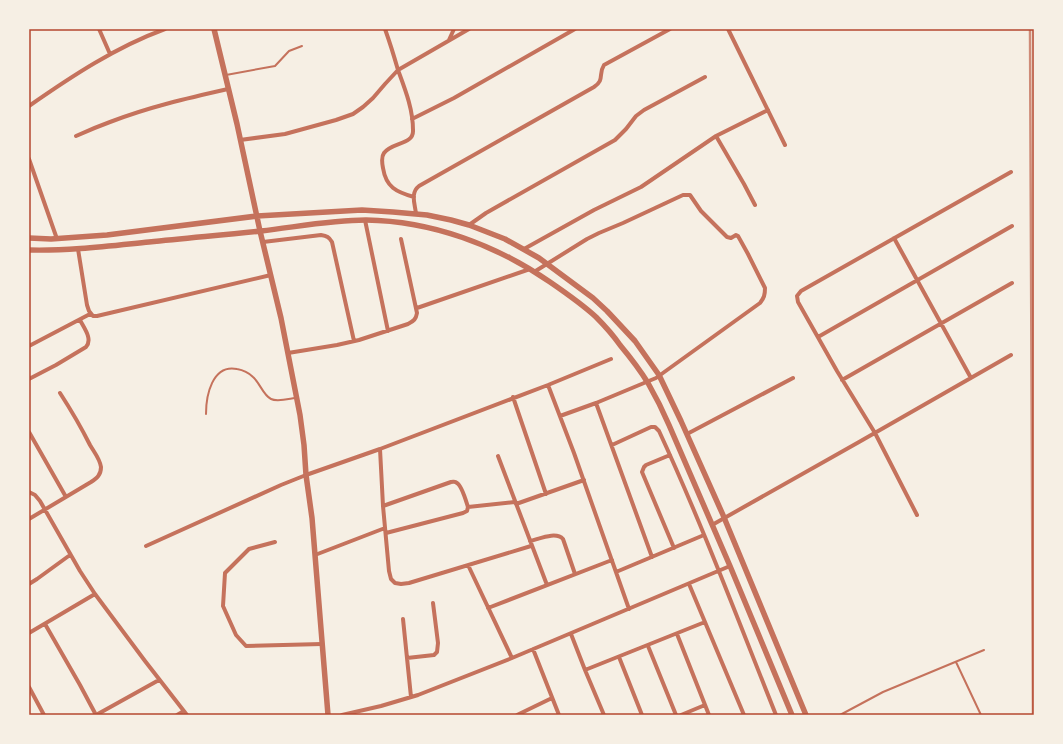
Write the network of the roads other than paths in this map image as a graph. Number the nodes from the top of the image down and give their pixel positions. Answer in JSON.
{"nodes":[{"id":1,"x":99,"y":29,"type":"edge"},
{"id":2,"x":165,"y":29,"type":"edge"},
{"id":3,"x":214,"y":29,"type":"edge"},
{"id":4,"x":385,"y":29,"type":"edge"},
{"id":5,"x":454,"y":29,"type":"edge"},
{"id":6,"x":469,"y":29,"type":"edge"},
{"id":7,"x":575,"y":29,"type":"edge"},
{"id":8,"x":670,"y":29,"type":"edge"},
{"id":9,"x":728,"y":29,"type":"edge"},
{"id":10,"x":449,"y":40,"type":"junction"},
{"id":11,"x":302,"y":46,"type":"dead end"},
{"id":12,"x":110,"y":54,"type":"junction"},
{"id":13,"x":398,"y":70,"type":"junction"},
{"id":14,"x":225,"y":76,"type":"junction"},
{"id":15,"x":705,"y":77,"type":"dead end"},
{"id":16,"x":228,"y":89,"type":"junction"},
{"id":17,"x":29,"y":106,"type":"edge"},
{"id":18,"x":768,"y":110,"type":"junction"},
{"id":19,"x":412,"y":119,"type":"junction"},
{"id":20,"x":76,"y":136,"type":"dead end"},
{"id":21,"x":716,"y":136,"type":"junction"},
{"id":22,"x":240,"y":140,"type":"junction"},
{"id":23,"x":785,"y":145,"type":"dead end"},
{"id":24,"x":29,"y":159,"type":"edge"},
{"id":25,"x":1011,"y":172,"type":"dead end"},
{"id":26,"x":414,"y":196,"type":"junction"},
{"id":27,"x":755,"y":205,"type":"dead end"},
{"id":28,"x":416,"y":214,"type":"junction"},
{"id":29,"x":257,"y":218,"type":"junction"},
{"id":30,"x":365,"y":220,"type":"junction"},
{"id":31,"x":469,"y":225,"type":"junction"},
{"id":32,"x":1012,"y":226,"type":"dead end"},
{"id":33,"x":260,"y":229,"type":"junction"},
{"id":34,"x":29,"y":238,"type":"edge"},
{"id":35,"x":894,"y":238,"type":"junction"},
{"id":36,"x":57,"y":239,"type":"junction"},
{"id":37,"x":401,"y":239,"type":"dead end"},
{"id":38,"x":263,"y":242,"type":"junction"},
{"id":39,"x":78,"y":249,"type":"junction"},
{"id":40,"x":524,"y":249,"type":"junction"},
{"id":41,"x":29,"y":250,"type":"edge"},
{"id":42,"x":545,"y":265,"type":"junction"},
{"id":43,"x":534,"y":270,"type":"junction"},
{"id":44,"x":271,"y":276,"type":"junction"},
{"id":45,"x":918,"y":280,"type":"junction"},
{"id":46,"x":1012,"y":283,"type":"dead end"},
{"id":47,"x":416,"y":308,"type":"junction"},
{"id":48,"x":90,"y":314,"type":"junction"},
{"id":49,"x":80,"y":320,"type":"junction"},
{"id":50,"x":942,"y":323,"type":"junction"},
{"id":51,"x":388,"y":331,"type":"junction"},
{"id":52,"x":818,"y":337,"type":"junction"},
{"id":53,"x":354,"y":341,"type":"junction"},
{"id":54,"x":29,"y":346,"type":"edge"},
{"id":55,"x":288,"y":354,"type":"junction"},
{"id":56,"x":1011,"y":355,"type":"dead end"},
{"id":57,"x":611,"y":359,"type":"dead end"},
{"id":58,"x":657,"y":377,"type":"junction"},
{"id":59,"x":793,"y":378,"type":"dead end"},
{"id":60,"x":971,"y":378,"type":"junction"},
{"id":61,"x":29,"y":379,"type":"edge"},
{"id":62,"x":842,"y":380,"type":"junction"},
{"id":63,"x":649,"y":381,"type":"junction"},
{"id":64,"x":548,"y":384,"type":"junction"},
{"id":65,"x":60,"y":394,"type":"dead end"},
{"id":66,"x":297,"y":398,"type":"junction"},
{"id":67,"x":513,"y":398,"type":"junction"},
{"id":68,"x":596,"y":403,"type":"junction"},
{"id":69,"x":206,"y":414,"type":"dead end"},
{"id":70,"x":560,"y":416,"type":"junction"},
{"id":71,"x":29,"y":432,"type":"edge"},
{"id":72,"x":875,"y":433,"type":"junction"},
{"id":73,"x":687,"y":434,"type":"junction"},
{"id":74,"x":612,"y":445,"type":"junction"},
{"id":75,"x":380,"y":449,"type":"junction"},
{"id":76,"x":670,"y":455,"type":"junction"},
{"id":77,"x":498,"y":456,"type":"dead end"},
{"id":78,"x":306,"y":475,"type":"junction"},
{"id":79,"x":584,"y":480,"type":"junction"},
{"id":80,"x":29,"y":492,"type":"edge"},
{"id":81,"x":546,"y":494,"type":"junction"},
{"id":82,"x":66,"y":497,"type":"junction"},
{"id":83,"x":516,"y":503,"type":"junction"},
{"id":84,"x":383,"y":506,"type":"junction"},
{"id":85,"x":468,"y":507,"type":"junction"},
{"id":86,"x":45,"y":510,"type":"junction"},
{"id":87,"x":917,"y":515,"type":"dead end"},
{"id":88,"x":29,"y":519,"type":"edge"},
{"id":89,"x":718,"y":522,"type":"junction"},
{"id":90,"x":385,"y":528,"type":"junction"},
{"id":91,"x":386,"y":533,"type":"junction"},
{"id":92,"x":704,"y":535,"type":"junction"},
{"id":93,"x":275,"y":542,"type":"dead end"},
{"id":94,"x":531,"y":543,"type":"junction"},
{"id":95,"x":146,"y":546,"type":"dead end"},
{"id":96,"x":674,"y":548,"type":"junction"},
{"id":97,"x":70,"y":555,"type":"junction"},
{"id":98,"x":315,"y":555,"type":"junction"},
{"id":99,"x":652,"y":557,"type":"junction"},
{"id":100,"x":612,"y":560,"type":"junction"},
{"id":101,"x":468,"y":565,"type":"junction"},
{"id":102,"x":730,"y":566,"type":"junction"},
{"id":103,"x":719,"y":571,"type":"junction"},
{"id":104,"x":616,"y":572,"type":"junction"},
{"id":105,"x":575,"y":574,"type":"junction"},
{"id":106,"x":29,"y":584,"type":"edge"},
{"id":107,"x":689,"y":584,"type":"junction"},
{"id":108,"x":547,"y":585,"type":"junction"},
{"id":109,"x":95,"y":594,"type":"junction"},
{"id":110,"x":433,"y":603,"type":"dead end"},
{"id":111,"x":488,"y":608,"type":"junction"},
{"id":112,"x":629,"y":609,"type":"junction"},
{"id":113,"x":403,"y":619,"type":"dead end"},
{"id":114,"x":705,"y":622,"type":"junction"},
{"id":115,"x":45,"y":624,"type":"junction"},
{"id":116,"x":29,"y":633,"type":"edge"},
{"id":117,"x":571,"y":634,"type":"junction"},
{"id":118,"x":677,"y":634,"type":"junction"},
{"id":119,"x":322,"y":644,"type":"junction"},
{"id":120,"x":648,"y":646,"type":"junction"},
{"id":121,"x":533,"y":649,"type":"junction"},
{"id":122,"x":984,"y":650,"type":"dead end"},
{"id":123,"x":619,"y":657,"type":"junction"},
{"id":124,"x":407,"y":658,"type":"junction"},
{"id":125,"x":512,"y":658,"type":"junction"},
{"id":126,"x":956,"y":662,"type":"junction"},
{"id":127,"x":585,"y":670,"type":"junction"},
{"id":128,"x":159,"y":680,"type":"junction"},
{"id":129,"x":29,"y":687,"type":"edge"},
{"id":130,"x":411,"y":697,"type":"junction"},
{"id":131,"x":552,"y":698,"type":"junction"},
{"id":132,"x":705,"y":705,"type":"junction"},
{"id":133,"x":185,"y":713,"type":"edge"},
{"id":134,"x":44,"y":715,"type":"edge"},
{"id":135,"x":96,"y":715,"type":"edge"},
{"id":136,"x":177,"y":715,"type":"edge"},
{"id":137,"x":328,"y":715,"type":"edge"},
{"id":138,"x":342,"y":715,"type":"edge"},
{"id":139,"x":517,"y":715,"type":"edge"},
{"id":140,"x":559,"y":715,"type":"edge"},
{"id":141,"x":604,"y":715,"type":"edge"},
{"id":142,"x":642,"y":715,"type":"edge"},
{"id":143,"x":676,"y":715,"type":"edge"},
{"id":144,"x":681,"y":715,"type":"edge"},
{"id":145,"x":709,"y":715,"type":"edge"},
{"id":146,"x":744,"y":715,"type":"edge"},
{"id":147,"x":776,"y":715,"type":"edge"},
{"id":148,"x":792,"y":715,"type":"edge"},
{"id":149,"x":806,"y":715,"type":"edge"},
{"id":150,"x":840,"y":715,"type":"edge"},
{"id":151,"x":981,"y":715,"type":"edge"}],
"edges":[{"from":1,"to":12,"type":"street"},
{"from":2,"to":12,"type":"street"},
{"from":3,"to":14,"type":"street"},
{"from":4,"to":13,"type":"street"},
{"from":5,"to":10,"type":"street"},
{"from":6,"to":10,"type":"street"},
{"from":7,"to":19,"type":"street"},
{"from":8,"to":26,"type":"street"},
{"from":9,"to":18,"type":"street"},
{"from":10,"to":13,"type":"street"},
{"from":11,"to":14,"type":"lane"},
{"from":12,"to":17,"type":"street"},
{"from":13,"to":19,"type":"street"},
{"from":13,"to":22,"type":"street"},
{"from":14,"to":16,"type":"street"},
{"from":15,"to":31,"type":"street"},
{"from":16,"to":20,"type":"street"},
{"from":16,"to":22,"type":"street"},
{"from":18,"to":21,"type":"street"},
{"from":18,"to":23,"type":"street"},
{"from":19,"to":26,"type":"street"},
{"from":21,"to":27,"type":"street"},
{"from":21,"to":40,"type":"street"},
{"from":22,"to":29,"type":"street"},
{"from":24,"to":36,"type":"street"},
{"from":25,"to":35,"type":"street"},
{"from":26,"to":28,"type":"street"},
{"from":28,"to":29,"type":"street"},
{"from":28,"to":31,"type":"street"},
{"from":29,"to":33,"type":"street"},
{"from":29,"to":36,"type":"street"},
{"from":30,"to":33,"type":"street"},
{"from":30,"to":43,"type":"street"},
{"from":30,"to":51,"type":"street"},
{"from":31,"to":40,"type":"street"},
{"from":32,"to":45,"type":"street"},
{"from":33,"to":38,"type":"street"},
{"from":33,"to":39,"type":"street"},
{"from":34,"to":36,"type":"street"},
{"from":35,"to":45,"type":"street"},
{"from":35,"to":52,"type":"street"},
{"from":37,"to":47,"type":"street"},
{"from":38,"to":44,"type":"street"},
{"from":38,"to":53,"type":"street"},
{"from":39,"to":41,"type":"street"},
{"from":39,"to":48,"type":"street"},
{"from":40,"to":42,"type":"street"},
{"from":42,"to":43,"type":"street"},
{"from":42,"to":58,"type":"street"},
{"from":42,"to":58,"type":"street"},
{"from":43,"to":47,"type":"street"},
{"from":43,"to":63,"type":"street"},
{"from":44,"to":48,"type":"street"},
{"from":44,"to":55,"type":"street"},
{"from":45,"to":50,"type":"street"},
{"from":45,"to":52,"type":"street"},
{"from":46,"to":50,"type":"street"},
{"from":47,"to":51,"type":"street"},
{"from":48,"to":49,"type":"street"},
{"from":49,"to":54,"type":"street"},
{"from":49,"to":61,"type":"street"},
{"from":50,"to":60,"type":"street"},
{"from":50,"to":62,"type":"street"},
{"from":51,"to":53,"type":"street"},
{"from":52,"to":62,"type":"street"},
{"from":53,"to":55,"type":"street"},
{"from":55,"to":66,"type":"street"},
{"from":56,"to":60,"type":"street"},
{"from":57,"to":64,"type":"street"},
{"from":58,"to":63,"type":"street"},
{"from":58,"to":73,"type":"street"},
{"from":59,"to":73,"type":"street"},
{"from":60,"to":72,"type":"street"},
{"from":62,"to":72,"type":"street"},
{"from":63,"to":68,"type":"street"},
{"from":63,"to":89,"type":"street"},
{"from":64,"to":67,"type":"street"},
{"from":64,"to":70,"type":"street"},
{"from":65,"to":82,"type":"street"},
{"from":66,"to":69,"type":"lane"},
{"from":66,"to":78,"type":"street"},
{"from":67,"to":75,"type":"street"},
{"from":67,"to":81,"type":"street"},
{"from":68,"to":70,"type":"street"},
{"from":68,"to":74,"type":"street"},
{"from":70,"to":79,"type":"street"},
{"from":71,"to":82,"type":"street"},
{"from":72,"to":87,"type":"street"},
{"from":72,"to":89,"type":"street"},
{"from":73,"to":89,"type":"street"},
{"from":74,"to":76,"type":"street"},
{"from":74,"to":99,"type":"street"},
{"from":75,"to":78,"type":"street"},
{"from":75,"to":84,"type":"street"},
{"from":76,"to":92,"type":"street"},
{"from":76,"to":96,"type":"street"},
{"from":77,"to":83,"type":"street"},
{"from":78,"to":95,"type":"street"},
{"from":78,"to":98,"type":"street"},
{"from":79,"to":81,"type":"street"},
{"from":79,"to":100,"type":"street"},
{"from":80,"to":86,"type":"street"},
{"from":81,"to":83,"type":"street"},
{"from":82,"to":86,"type":"street"},
{"from":83,"to":85,"type":"street"},
{"from":83,"to":94,"type":"street"},
{"from":84,"to":85,"type":"street"},
{"from":84,"to":90,"type":"street"},
{"from":85,"to":91,"type":"street"},
{"from":86,"to":88,"type":"street"},
{"from":86,"to":97,"type":"street"},
{"from":89,"to":102,"type":"street"},
{"from":89,"to":149,"type":"street"},
{"from":90,"to":91,"type":"street"},
{"from":90,"to":98,"type":"street"},
{"from":91,"to":101,"type":"street"},
{"from":92,"to":96,"type":"street"},
{"from":92,"to":103,"type":"street"},
{"from":93,"to":119,"type":"street"},
{"from":94,"to":101,"type":"street"},
{"from":94,"to":105,"type":"street"},
{"from":94,"to":108,"type":"street"},
{"from":96,"to":99,"type":"street"},
{"from":97,"to":106,"type":"street"},
{"from":97,"to":109,"type":"street"},
{"from":98,"to":119,"type":"street"},
{"from":99,"to":104,"type":"street"},
{"from":100,"to":104,"type":"street"},
{"from":100,"to":105,"type":"street"},
{"from":101,"to":111,"type":"street"},
{"from":102,"to":103,"type":"street"},
{"from":102,"to":148,"type":"street"},
{"from":103,"to":107,"type":"street"},
{"from":103,"to":147,"type":"street"},
{"from":104,"to":112,"type":"street"},
{"from":105,"to":108,"type":"street"},
{"from":107,"to":112,"type":"street"},
{"from":107,"to":114,"type":"street"},
{"from":108,"to":111,"type":"street"},
{"from":109,"to":115,"type":"street"},
{"from":109,"to":128,"type":"street"},
{"from":110,"to":124,"type":"street"},
{"from":111,"to":125,"type":"street"},
{"from":112,"to":117,"type":"street"},
{"from":113,"to":124,"type":"street"},
{"from":114,"to":118,"type":"street"},
{"from":114,"to":146,"type":"street"},
{"from":115,"to":116,"type":"street"},
{"from":115,"to":135,"type":"street"},
{"from":117,"to":121,"type":"street"},
{"from":117,"to":127,"type":"street"},
{"from":118,"to":120,"type":"street"},
{"from":118,"to":132,"type":"street"},
{"from":119,"to":137,"type":"street"},
{"from":120,"to":123,"type":"street"},
{"from":120,"to":143,"type":"street"},
{"from":121,"to":125,"type":"street"},
{"from":121,"to":131,"type":"street"},
{"from":122,"to":126,"type":"lane"},
{"from":123,"to":127,"type":"street"},
{"from":123,"to":142,"type":"street"},
{"from":124,"to":130,"type":"street"},
{"from":125,"to":130,"type":"street"},
{"from":126,"to":150,"type":"lane"},
{"from":126,"to":151,"type":"lane"},
{"from":127,"to":141,"type":"street"},
{"from":128,"to":133,"type":"street"},
{"from":128,"to":135,"type":"street"},
{"from":129,"to":134,"type":"street"},
{"from":130,"to":138,"type":"street"},
{"from":131,"to":139,"type":"street"},
{"from":131,"to":140,"type":"street"},
{"from":132,"to":144,"type":"street"},
{"from":132,"to":145,"type":"street"},
{"from":133,"to":136,"type":"street"}]}
